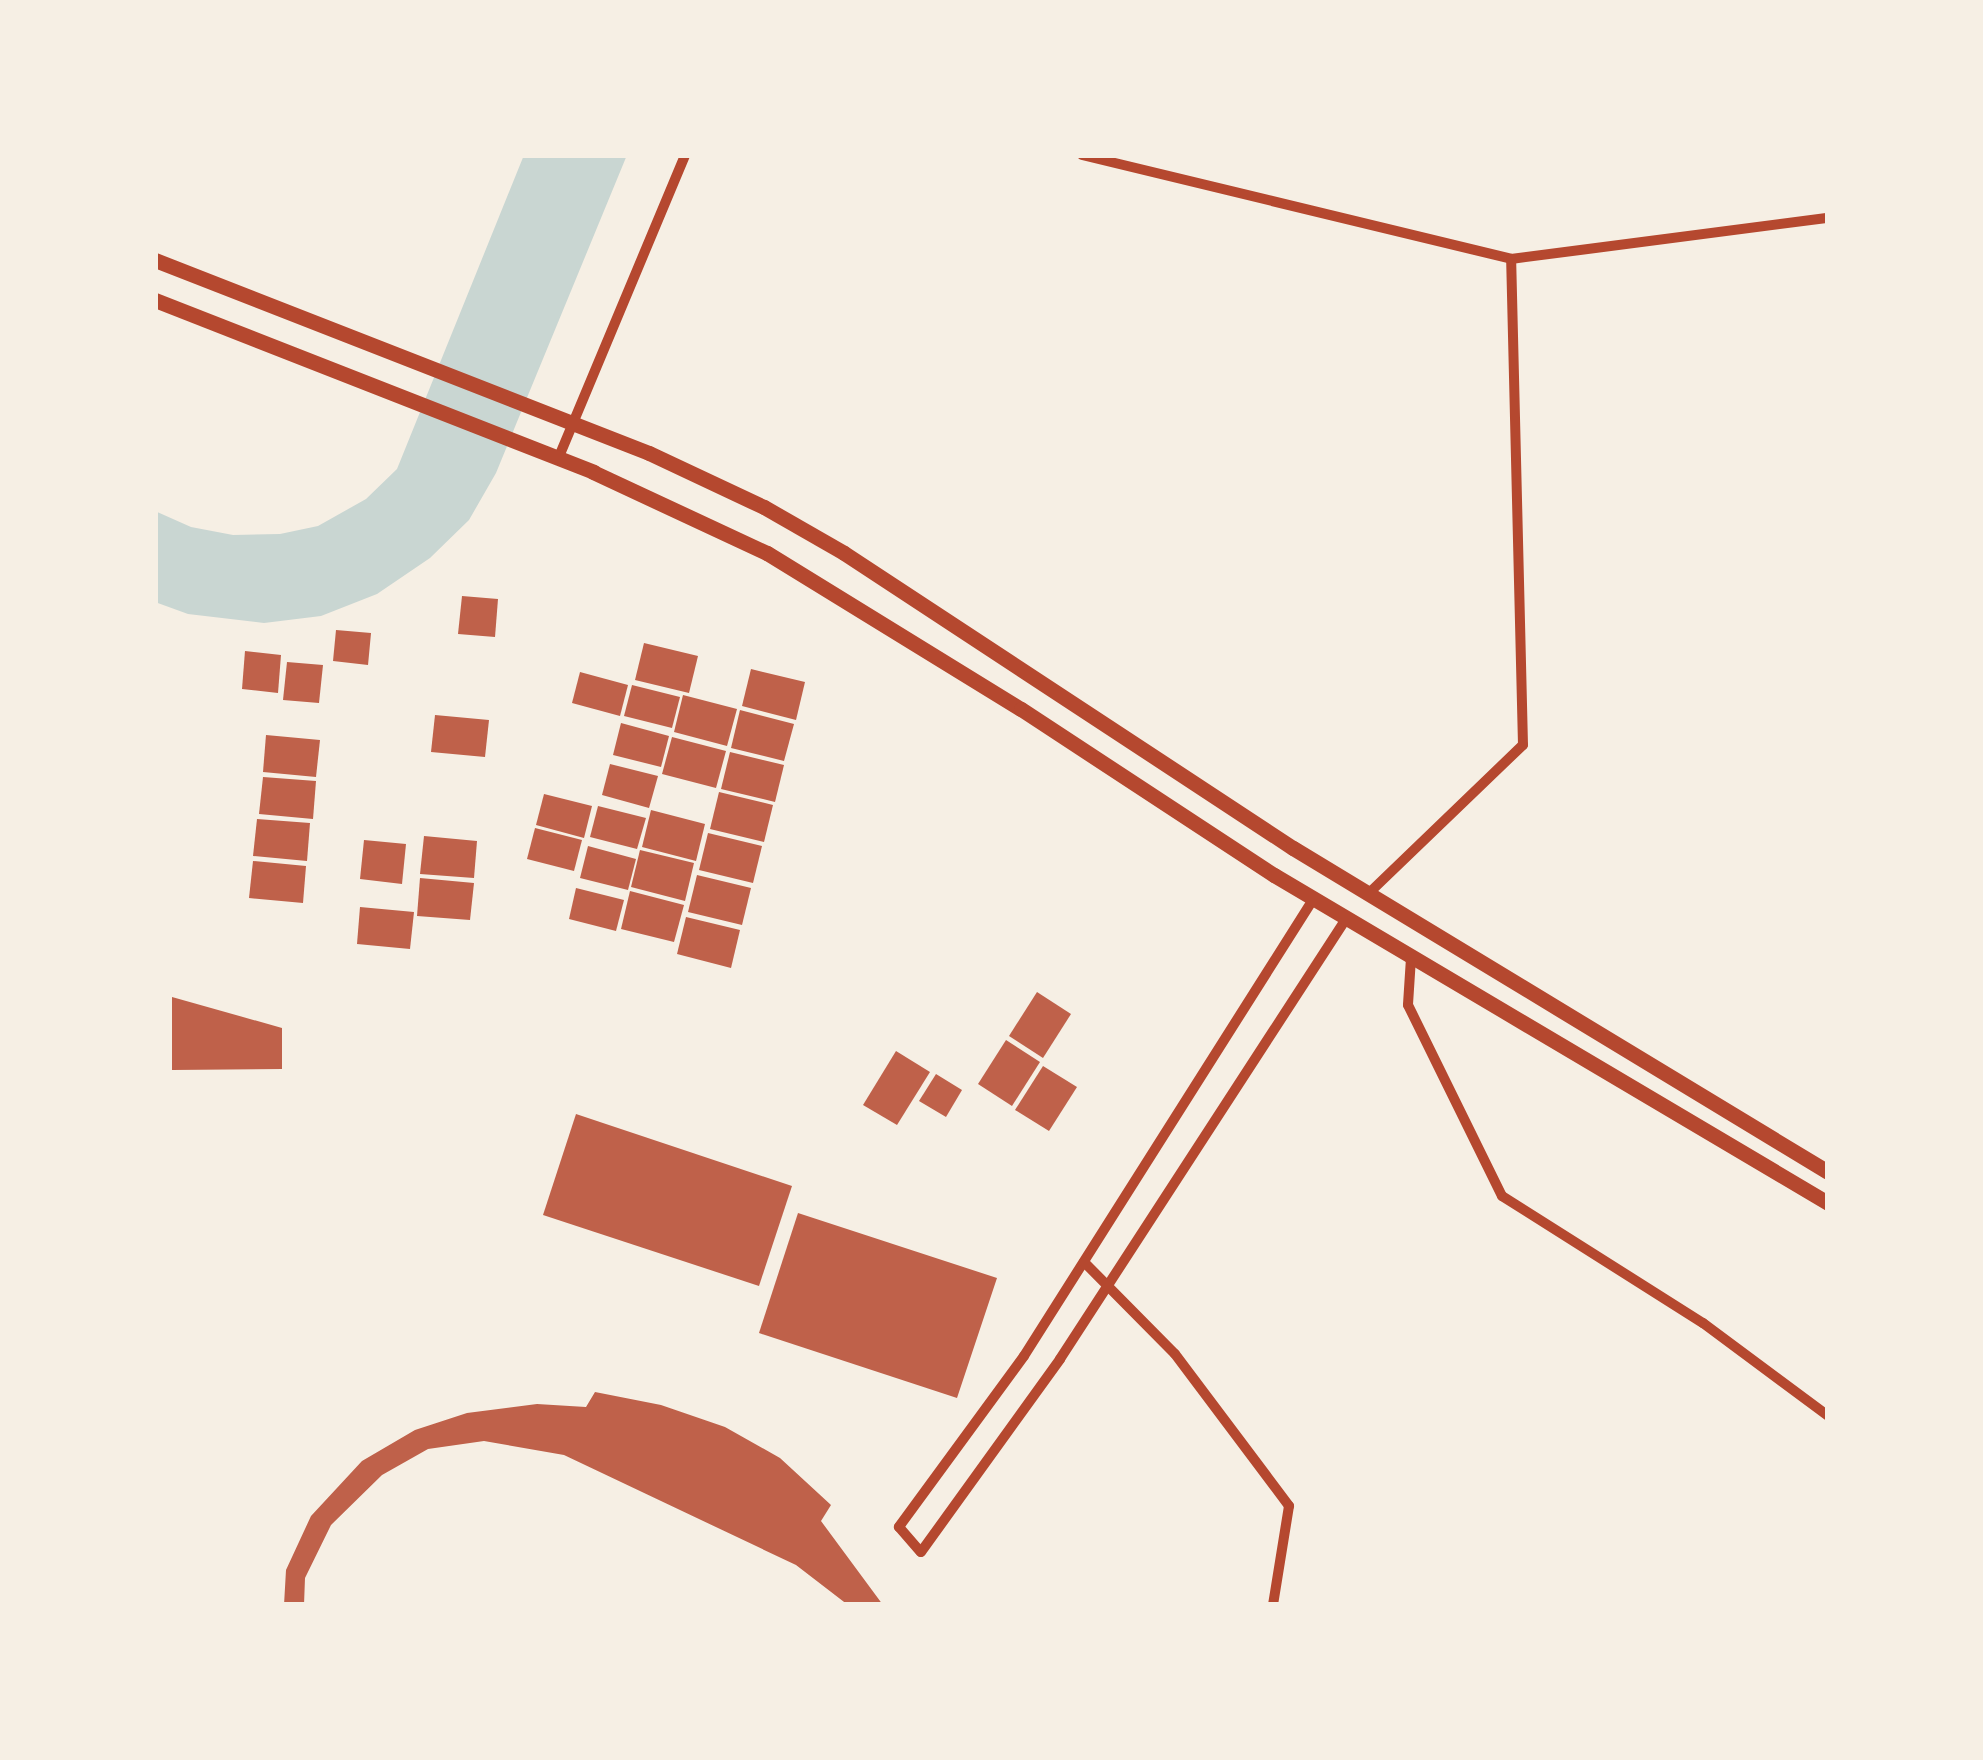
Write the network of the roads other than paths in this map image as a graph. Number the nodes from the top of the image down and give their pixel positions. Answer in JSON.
{"nodes":[{"id":1,"x":685,"y":155,"type":"edge"},
{"id":2,"x":1082,"y":155,"type":"edge"},
{"id":3,"x":1828,"y":218,"type":"edge"},
{"id":4,"x":1511,"y":259,"type":"junction"},
{"id":5,"x":155,"y":260,"type":"edge"},
{"id":6,"x":155,"y":300,"type":"edge"},
{"id":7,"x":572,"y":423,"type":"junction"},
{"id":8,"x":558,"y":458,"type":"junction"},
{"id":9,"x":1368,"y":894,"type":"junction"},
{"id":10,"x":1314,"y":898,"type":"junction"},
{"id":11,"x":1346,"y":919,"type":"junction"},
{"id":12,"x":1411,"y":958,"type":"junction"},
{"id":13,"x":1828,"y":1172,"type":"edge"},
{"id":14,"x":1828,"y":1203,"type":"edge"},
{"id":15,"x":1084,"y":1262,"type":"junction"},
{"id":16,"x":1108,"y":1286,"type":"junction"},
{"id":17,"x":1828,"y":1416,"type":"edge"},
{"id":18,"x":1273,"y":1605,"type":"edge"}],
"edges":[{"from":1,"to":7,"type":"street"},
{"from":2,"to":4,"type":"street"},
{"from":3,"to":4,"type":"street"},
{"from":4,"to":9,"type":"street"},
{"from":5,"to":7,"type":"main road"},
{"from":6,"to":8,"type":"main road"},
{"from":7,"to":8,"type":"street"},
{"from":7,"to":9,"type":"main road"},
{"from":8,"to":10,"type":"main road"},
{"from":9,"to":13,"type":"main road"},
{"from":10,"to":11,"type":"main road"},
{"from":10,"to":15,"type":"street"},
{"from":11,"to":12,"type":"main road"},
{"from":11,"to":16,"type":"street"},
{"from":12,"to":14,"type":"main road"},
{"from":12,"to":17,"type":"street"},
{"from":15,"to":16,"type":"street"},
{"from":15,"to":16,"type":"street"},
{"from":16,"to":18,"type":"street"}]}
